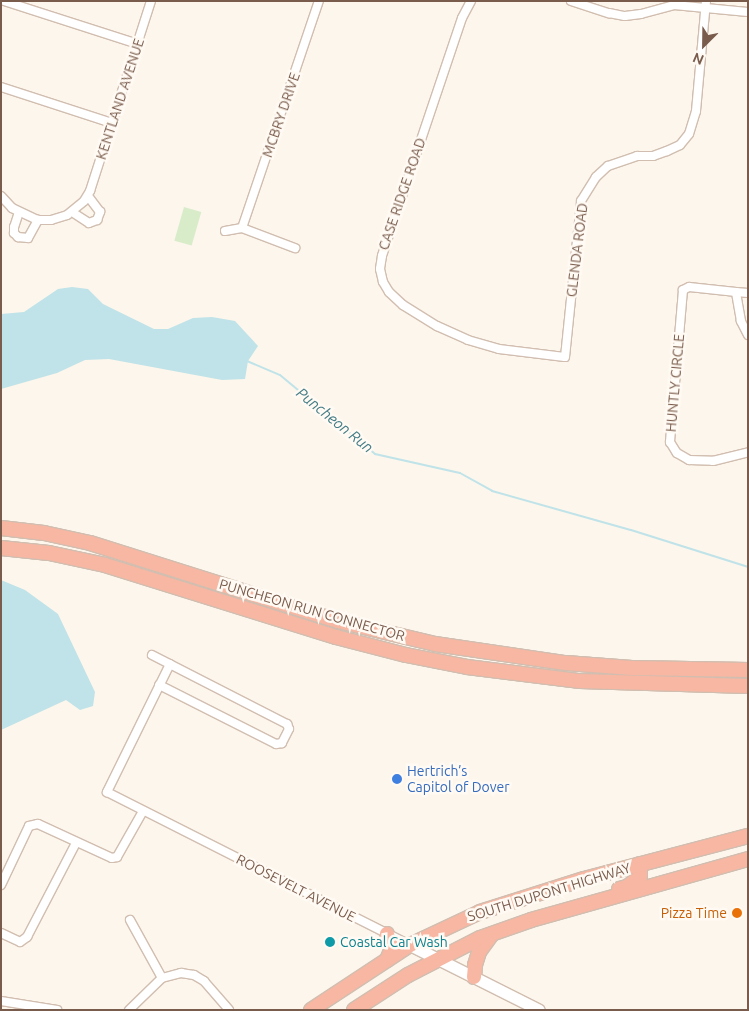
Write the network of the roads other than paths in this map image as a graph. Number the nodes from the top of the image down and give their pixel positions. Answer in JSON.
{"nodes":[{"id":1,"x":4,"y":1,"type":"edge"},
{"id":2,"x":152,"y":1,"type":"edge"},
{"id":3,"x":319,"y":1,"type":"edge"},
{"id":4,"x":471,"y":1,"type":"edge"},
{"id":5,"x":571,"y":1,"type":"edge"},
{"id":6,"x":706,"y":4,"type":"edge"},
{"id":7,"x":748,"y":12,"type":"edge"},
{"id":8,"x":138,"y":44,"type":"junction"},
{"id":9,"x":1,"y":87,"type":"edge"},
{"id":10,"x":112,"y":124,"type":"junction"},
{"id":11,"x":1,"y":196,"type":"edge"},
{"id":12,"x":88,"y":196,"type":"junction"},
{"id":13,"x":19,"y":212,"type":"junction"},
{"id":14,"x":72,"y":212,"type":"junction"},
{"id":15,"x":38,"y":220,"type":"junction"},
{"id":16,"x":242,"y":228,"type":"junction"},
{"id":17,"x":225,"y":231,"type":"dead end"},
{"id":18,"x":295,"y":248,"type":"dead end"},
{"id":19,"x":736,"y":292,"type":"junction"},
{"id":20,"x":748,"y":293,"type":"edge"},
{"id":21,"x":748,"y":335,"type":"edge"},
{"id":22,"x":565,"y":357,"type":"joint"},
{"id":23,"x":748,"y":452,"type":"edge"},
{"id":24,"x":1,"y":528,"type":"edge"},
{"id":25,"x":1,"y":548,"type":"edge"},
{"id":26,"x":152,"y":655,"type":"dead end"},
{"id":27,"x":170,"y":664,"type":"junction"},
{"id":28,"x":748,"y":670,"type":"edge"},
{"id":29,"x":159,"y":685,"type":"junction"},
{"id":30,"x":748,"y":686,"type":"edge"},
{"id":31,"x":143,"y":810,"type":"junction"},
{"id":32,"x":748,"y":836,"type":"edge"},
{"id":33,"x":76,"y":843,"type":"junction"},
{"id":34,"x":745,"y":859,"type":"edge"},
{"id":35,"x":640,"y":864,"type":"junction"},
{"id":36,"x":1,"y":885,"type":"edge"},
{"id":37,"x":544,"y":916,"type":"junction"},
{"id":38,"x":130,"y":920,"type":"dead end"},
{"id":39,"x":1,"y":933,"type":"edge"},
{"id":40,"x":387,"y":934,"type":"junction"},
{"id":41,"x":492,"y":934,"type":"junction"},
{"id":42,"x":412,"y":946,"type":"junction"},
{"id":43,"x":438,"y":959,"type":"junction"},
{"id":44,"x":387,"y":960,"type":"junction"},
{"id":45,"x":408,"y":975,"type":"junction"},
{"id":46,"x":474,"y":977,"type":"junction"},
{"id":47,"x":162,"y":978,"type":"junction"},
{"id":48,"x":1,"y":1001,"type":"edge"},
{"id":49,"x":58,"y":1010,"type":"edge"},
{"id":50,"x":129,"y":1010,"type":"edge"},
{"id":51,"x":228,"y":1010,"type":"edge"},
{"id":52,"x":311,"y":1010,"type":"edge"},
{"id":53,"x":354,"y":1010,"type":"edge"},
{"id":54,"x":539,"y":1010,"type":"edge"}],
"edges":[{"from":1,"to":8,"type":"street"},
{"from":2,"to":8,"type":"street","name":"KENTLAND AVENUE"},
{"from":3,"to":16,"type":"street","name":"MCBRY DRIVE"},
{"from":4,"to":22,"type":"street","name":"CASE RIDGE ROAD"},
{"from":5,"to":6,"type":"street"},
{"from":6,"to":7,"type":"street"},
{"from":6,"to":22,"type":"street","name":"GLENDA ROAD"},
{"from":8,"to":10,"type":"street","name":"KENTLAND AVENUE"},
{"from":9,"to":10,"type":"street"},
{"from":10,"to":12,"type":"street","name":"KENTLAND AVENUE"},
{"from":11,"to":13,"type":"street"},
{"from":12,"to":14,"type":"street","name":"KENTLAND AVENUE"},
{"from":12,"to":14,"type":"street"},
{"from":13,"to":15,"type":"street"},
{"from":13,"to":15,"type":"street"},
{"from":14,"to":15,"type":"street","name":"KENTLAND AVENUE"},
{"from":16,"to":17,"type":"street"},
{"from":16,"to":18,"type":"street"},
{"from":19,"to":20,"type":"street","name":"HUNTLY CIRCLE"},
{"from":19,"to":21,"type":"street"},
{"from":19,"to":23,"type":"street","name":"HUNTLY CIRCLE"},
{"from":24,"to":28,"type":"highway","name":"PUNCHEON RUN CONNECTOR"},
{"from":25,"to":30,"type":"highway","name":"PUNCHEON RUN CONNECTOR"},
{"from":26,"to":27,"type":"street"},
{"from":27,"to":29,"type":"street"},
{"from":27,"to":29,"type":"street"},
{"from":29,"to":31,"type":"street","name":"ROOSEVELT AVENUE"},
{"from":31,"to":33,"type":"street"},
{"from":31,"to":40,"type":"street","name":"ROOSEVELT AVENUE"},
{"from":32,"to":35,"type":"highway","name":"SOUTH DUPONT HIGHWAY"},
{"from":33,"to":36,"type":"street"},
{"from":33,"to":39,"type":"street"},
{"from":34,"to":37,"type":"highway","name":"SOUTH DUPONT HIGHWAY"},
{"from":35,"to":37,"type":"highway"},
{"from":35,"to":42,"type":"highway","name":"SOUTH DUPONT HIGHWAY"},
{"from":37,"to":41,"type":"highway","name":"SOUTH DUPONT HIGHWAY"},
{"from":38,"to":47,"type":"street"},
{"from":40,"to":42,"type":"street","name":"ROOSEVELT AVENUE"},
{"from":40,"to":44,"type":"highway"},
{"from":41,"to":43,"type":"highway","name":"SOUTH DUPONT HIGHWAY"},
{"from":41,"to":46,"type":"highway"},
{"from":42,"to":43,"type":"street","name":"ROOSEVELT AVENUE"},
{"from":42,"to":44,"type":"highway","name":"SOUTH DUPONT HIGHWAY"},
{"from":42,"to":45,"type":"highway"},
{"from":43,"to":45,"type":"highway","name":"SOUTH DUPONT HIGHWAY"},
{"from":43,"to":46,"type":"street","name":"ROOSEVELT AVENUE"},
{"from":44,"to":52,"type":"highway","name":"SOUTH DUPONT HIGHWAY"},
{"from":45,"to":53,"type":"highway","name":"SOUTH DUPONT HIGHWAY"},
{"from":46,"to":54,"type":"street","name":"ROOSEVELT AVENUE"},
{"from":47,"to":50,"type":"street"},
{"from":47,"to":51,"type":"street"},
{"from":48,"to":49,"type":"street"}]}
